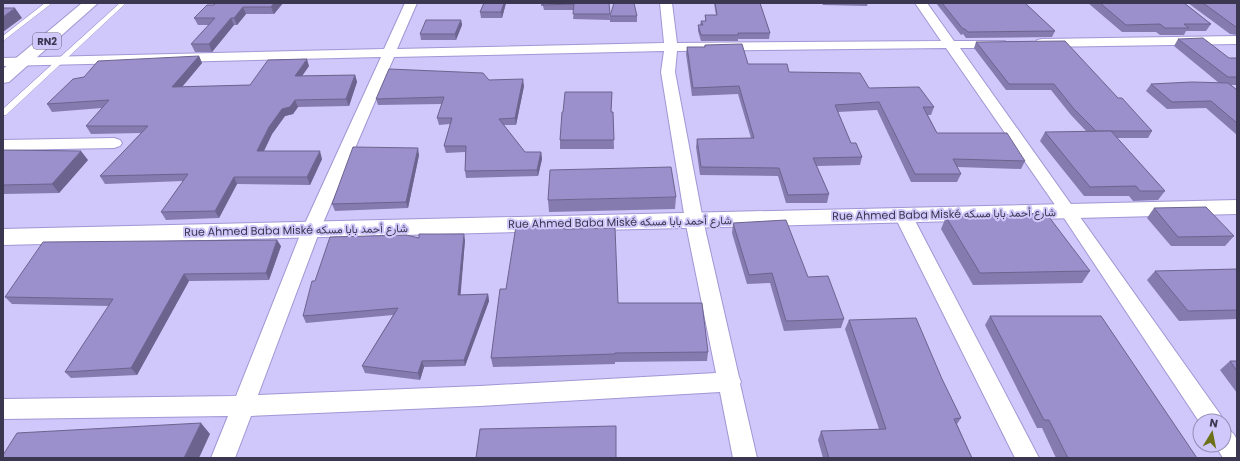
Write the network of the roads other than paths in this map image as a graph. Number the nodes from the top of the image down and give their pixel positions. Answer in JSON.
{"nodes":[{"id":1,"x":49,"y":3,"type":"edge"},
{"id":2,"x":75,"y":3,"type":"edge"},
{"id":3,"x":91,"y":3,"type":"edge"},
{"id":4,"x":123,"y":3,"type":"edge"},
{"id":5,"x":411,"y":3,"type":"edge"},
{"id":6,"x":666,"y":3,"type":"edge"},
{"id":7,"x":921,"y":3,"type":"edge"},
{"id":8,"x":1209,"y":26,"type":"edge"},
{"id":9,"x":3,"y":39,"type":"edge"},
{"id":10,"x":1234,"y":42,"type":"edge"},
{"id":11,"x":1014,"y":44,"type":"edge"},
{"id":12,"x":1030,"y":44,"type":"edge"},
{"id":13,"x":951,"y":45,"type":"junction"},
{"id":14,"x":671,"y":47,"type":"junction"},
{"id":15,"x":388,"y":54,"type":"junction"},
{"id":16,"x":63,"y":60,"type":"junction"},
{"id":17,"x":23,"y":61,"type":"junction"},
{"id":18,"x":3,"y":62,"type":"edge"},
{"id":19,"x":3,"y":78,"type":"edge"},
{"id":20,"x":3,"y":113,"type":"edge"},
{"id":21,"x":114,"y":143,"type":"dead end"},
{"id":22,"x":3,"y":145,"type":"edge"},
{"id":23,"x":1237,"y":207,"type":"edge"},
{"id":24,"x":1068,"y":211,"type":"junction"},
{"id":25,"x":903,"y":215,"type":"junction"},
{"id":26,"x":694,"y":220,"type":"junction"},
{"id":27,"x":311,"y":230,"type":"junction"},
{"id":28,"x":3,"y":237,"type":"edge"},
{"id":29,"x":730,"y":382,"type":"junction"},
{"id":30,"x":245,"y":406,"type":"junction"},
{"id":31,"x":3,"y":409,"type":"edge"},
{"id":32,"x":1207,"y":413,"type":"edge"},
{"id":33,"x":223,"y":458,"type":"edge"},
{"id":34,"x":745,"y":458,"type":"edge"},
{"id":35,"x":1027,"y":458,"type":"edge"}],
"edges":[{"from":1,"to":9,"type":"lane"},
{"from":2,"to":18,"type":"main road","number":"RN2"},
{"from":3,"to":17,"type":"main road","number":"RN2"},
{"from":4,"to":16,"type":"lane"},
{"from":5,"to":15,"type":"street"},
{"from":6,"to":14,"type":"street"},
{"from":7,"to":13,"type":"street"},
{"from":8,"to":10,"type":"street"},
{"from":10,"to":12,"type":"street"},
{"from":11,"to":13,"type":"street"},
{"from":13,"to":14,"type":"street"},
{"from":13,"to":24,"type":"street"},
{"from":14,"to":15,"type":"street"},
{"from":14,"to":26,"type":"street"},
{"from":15,"to":16,"type":"street"},
{"from":15,"to":27,"type":"street"},
{"from":16,"to":17,"type":"street"},
{"from":16,"to":20,"type":"lane"},
{"from":17,"to":18,"type":"street"},
{"from":17,"to":19,"type":"main road","number":"RN2"},
{"from":21,"to":22,"type":"street"},
{"from":23,"to":24,"type":"main road","name":"Rue Ahmed Baba Miské شارع أحمد بابا مسكه"},
{"from":24,"to":25,"type":"main road","name":"Rue Ahmed Baba Miské شارع أحمد بابا مسكه"},
{"from":24,"to":32,"type":"street"},
{"from":25,"to":26,"type":"main road","name":"Rue Ahmed Baba Miské شارع أحمد بابا مسكه"},
{"from":25,"to":35,"type":"street"},
{"from":26,"to":27,"type":"main road","name":"Rue Ahmed Baba Miské شارع أحمد بابا مسكه"},
{"from":26,"to":29,"type":"street"},
{"from":27,"to":28,"type":"main road","name":"Rue Ahmed Baba Miské شارع أحمد بابا مسكه"},
{"from":27,"to":30,"type":"street"},
{"from":29,"to":30,"type":"street"},
{"from":29,"to":34,"type":"street"},
{"from":30,"to":31,"type":"street"},
{"from":30,"to":33,"type":"street"}]}
